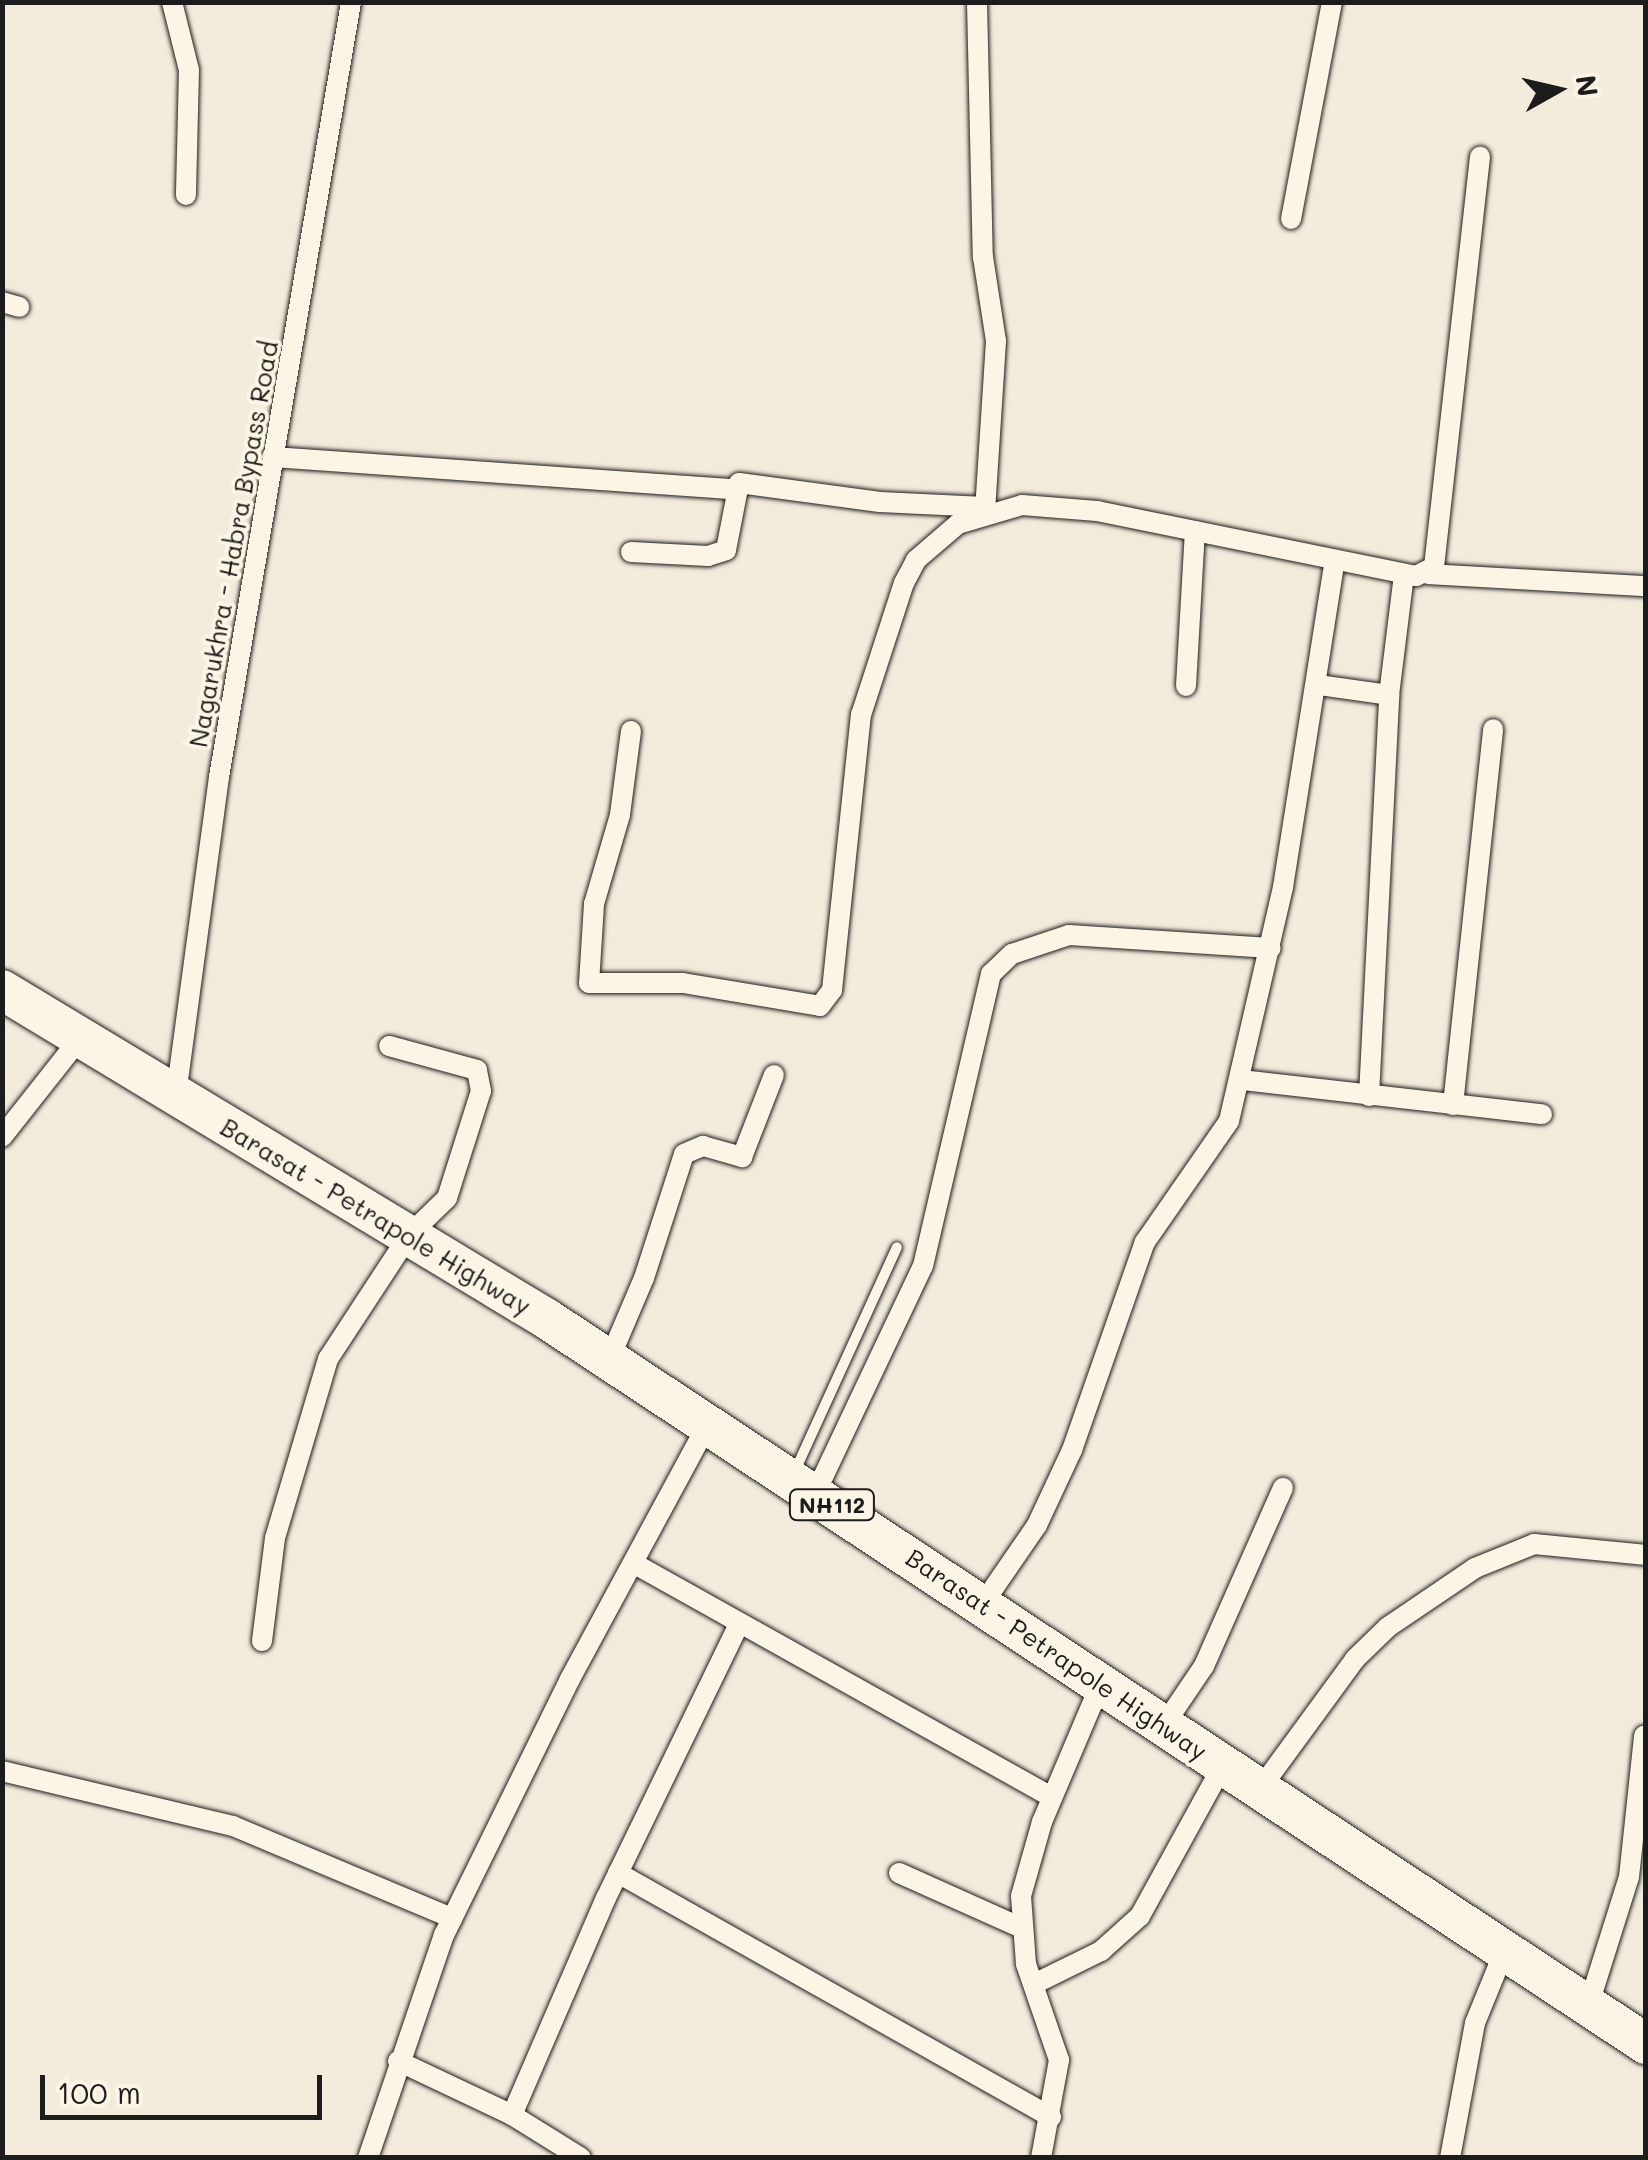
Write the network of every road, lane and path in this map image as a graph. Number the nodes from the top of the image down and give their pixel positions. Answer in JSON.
{"nodes":[{"id":1,"x":172,"y":2,"type":"edge"},
{"id":2,"x":350,"y":2,"type":"edge"},
{"id":3,"x":977,"y":2,"type":"edge"},
{"id":4,"x":1332,"y":2,"type":"edge"},
{"id":5,"x":1480,"y":157,"type":"dead end"},
{"id":6,"x":186,"y":195,"type":"dead end"},
{"id":7,"x":1291,"y":219,"type":"dead end"},
{"id":8,"x":272,"y":458,"type":"junction"},
{"id":9,"x":734,"y":490,"type":"junction"},
{"id":10,"x":985,"y":509,"type":"junction"},
{"id":11,"x":1195,"y":531,"type":"junction"},
{"id":12,"x":632,"y":552,"type":"dead end"},
{"id":13,"x":1335,"y":560,"type":"junction"},
{"id":14,"x":1404,"y":574,"type":"junction"},
{"id":15,"x":1428,"y":574,"type":"junction"},
{"id":16,"x":1646,"y":586,"type":"edge"},
{"id":17,"x":1319,"y":685,"type":"junction"},
{"id":18,"x":1186,"y":686,"type":"dead end"},
{"id":19,"x":1389,"y":695,"type":"junction"},
{"id":20,"x":1493,"y":729,"type":"dead end"},
{"id":21,"x":630,"y":730,"type":"dead end"},
{"id":22,"x":1271,"y":948,"type":"junction"},
{"id":23,"x":2,"y":990,"type":"edge"},
{"id":24,"x":80,"y":1037,"type":"junction"},
{"id":25,"x":390,"y":1046,"type":"dead end"},
{"id":26,"x":774,"y":1076,"type":"dead end"},
{"id":27,"x":1242,"y":1080,"type":"junction"},
{"id":28,"x":176,"y":1095,"type":"junction"},
{"id":29,"x":1368,"y":1096,"type":"junction"},
{"id":30,"x":1454,"y":1104,"type":"junction"},
{"id":31,"x":1542,"y":1114,"type":"dead end"},
{"id":32,"x":2,"y":1137,"type":"edge"},
{"id":33,"x":409,"y":1235,"type":"junction"},
{"id":34,"x":897,"y":1247,"type":"dead end"},
{"id":35,"x":608,"y":1360,"type":"junction"},
{"id":36,"x":708,"y":1426,"type":"junction"},
{"id":37,"x":803,"y":1486,"type":"junction"},
{"id":38,"x":1283,"y":1488,"type":"dead end"},
{"id":39,"x":1646,"y":1555,"type":"edge"},
{"id":40,"x":633,"y":1563,"type":"junction"},
{"id":41,"x":982,"y":1604,"type":"junction"},
{"id":42,"x":739,"y":1624,"type":"junction"},
{"id":43,"x":262,"y":1641,"type":"dead end"},
{"id":44,"x":1101,"y":1683,"type":"junction"},
{"id":45,"x":1164,"y":1726,"type":"junction"},
{"id":46,"x":1644,"y":1736,"type":"edge"},
{"id":47,"x":1224,"y":1765,"type":"junction"},
{"id":48,"x":2,"y":1771,"type":"edge"},
{"id":49,"x":1260,"y":1790,"type":"junction"},
{"id":50,"x":1052,"y":1796,"type":"junction"},
{"id":51,"x":618,"y":1873,"type":"junction"},
{"id":52,"x":898,"y":1873,"type":"dead end"},
{"id":53,"x":452,"y":1918,"type":"junction"},
{"id":54,"x":1020,"y":1926,"type":"junction"},
{"id":55,"x":1504,"y":1952,"type":"junction"},
{"id":56,"x":1034,"y":1984,"type":"junction"},
{"id":57,"x":1588,"y":2007,"type":"junction"},
{"id":58,"x":1646,"y":2044,"type":"edge"},
{"id":59,"x":398,"y":2061,"type":"junction"},
{"id":60,"x":512,"y":2115,"type":"junction"},
{"id":61,"x":1051,"y":2116,"type":"junction"},
{"id":62,"x":368,"y":2158,"type":"edge"},
{"id":63,"x":581,"y":2158,"type":"edge"},
{"id":64,"x":1041,"y":2158,"type":"edge"},
{"id":65,"x":1450,"y":2158,"type":"edge"}],
"edges":[{"from":1,"to":6,"type":"street"},
{"from":2,"to":8,"type":"street","name":"Nagarukhra - Habra Bypass Road"},
{"from":3,"to":10,"type":"street"},
{"from":4,"to":7,"type":"street"},
{"from":5,"to":15,"type":"street"},
{"from":8,"to":9,"type":"street"},
{"from":8,"to":28,"type":"street","name":"Nagarukhra - Habra Bypass Road"},
{"from":9,"to":10,"type":"street"},
{"from":9,"to":12,"type":"street"},
{"from":10,"to":11,"type":"street"},
{"from":10,"to":21,"type":"street"},
{"from":11,"to":13,"type":"street"},
{"from":11,"to":18,"type":"street"},
{"from":13,"to":14,"type":"street"},
{"from":13,"to":17,"type":"street"},
{"from":14,"to":15,"type":"street"},
{"from":14,"to":19,"type":"street"},
{"from":15,"to":16,"type":"street"},
{"from":17,"to":19,"type":"street"},
{"from":17,"to":22,"type":"street"},
{"from":19,"to":29,"type":"street"},
{"from":20,"to":30,"type":"street"},
{"from":22,"to":27,"type":"street"},
{"from":22,"to":37,"type":"street"},
{"from":23,"to":24,"type":"highway","name":"Barasat - Petrapole Highway","number":"NH112"},
{"from":24,"to":28,"type":"highway","name":"Barasat - Petrapole Highway","number":"NH112"},
{"from":24,"to":32,"type":"street"},
{"from":25,"to":33,"type":"street"},
{"from":26,"to":35,"type":"street"},
{"from":27,"to":29,"type":"street"},
{"from":27,"to":41,"type":"street"},
{"from":28,"to":33,"type":"highway","name":"Barasat - Petrapole Highway","number":"NH112"},
{"from":29,"to":30,"type":"street"},
{"from":30,"to":31,"type":"street"},
{"from":33,"to":35,"type":"highway","name":"Barasat - Petrapole Highway","number":"NH112"},
{"from":33,"to":43,"type":"street"},
{"from":34,"to":37,"type":"lane"},
{"from":35,"to":36,"type":"highway","name":"Barasat - Petrapole Highway","number":"NH112"},
{"from":36,"to":37,"type":"highway","name":"Barasat - Petrapole Highway","number":"NH112"},
{"from":36,"to":40,"type":"street"},
{"from":37,"to":41,"type":"highway","name":"Barasat - Petrapole Highway","number":"NH112"},
{"from":38,"to":45,"type":"street"},
{"from":39,"to":49,"type":"street"},
{"from":40,"to":42,"type":"street"},
{"from":40,"to":53,"type":"street"},
{"from":41,"to":44,"type":"highway","name":"Barasat - Petrapole Highway","number":"NH112"},
{"from":42,"to":50,"type":"street"},
{"from":42,"to":51,"type":"street"},
{"from":44,"to":45,"type":"highway","name":"Barasat - Petrapole Highway","number":"NH112"},
{"from":44,"to":50,"type":"street"},
{"from":45,"to":47,"type":"highway","name":"Barasat - Petrapole Highway","number":"NH112"},
{"from":46,"to":57,"type":"street"},
{"from":47,"to":49,"type":"highway","name":"Barasat - Petrapole Highway","number":"NH112"},
{"from":47,"to":56,"type":"street"},
{"from":48,"to":53,"type":"street"},
{"from":49,"to":55,"type":"highway","name":"Barasat - Petrapole Highway","number":"NH112"},
{"from":50,"to":54,"type":"street"},
{"from":51,"to":60,"type":"street"},
{"from":51,"to":61,"type":"street"},
{"from":52,"to":54,"type":"street"},
{"from":53,"to":59,"type":"street"},
{"from":54,"to":56,"type":"street"},
{"from":55,"to":57,"type":"highway","name":"Barasat - Petrapole Highway","number":"NH112"},
{"from":55,"to":65,"type":"street"},
{"from":56,"to":61,"type":"street"},
{"from":57,"to":58,"type":"highway","name":"Barasat - Petrapole Highway","number":"NH112"},
{"from":59,"to":60,"type":"street"},
{"from":59,"to":62,"type":"street"},
{"from":60,"to":63,"type":"street"},
{"from":61,"to":64,"type":"street"}]}
